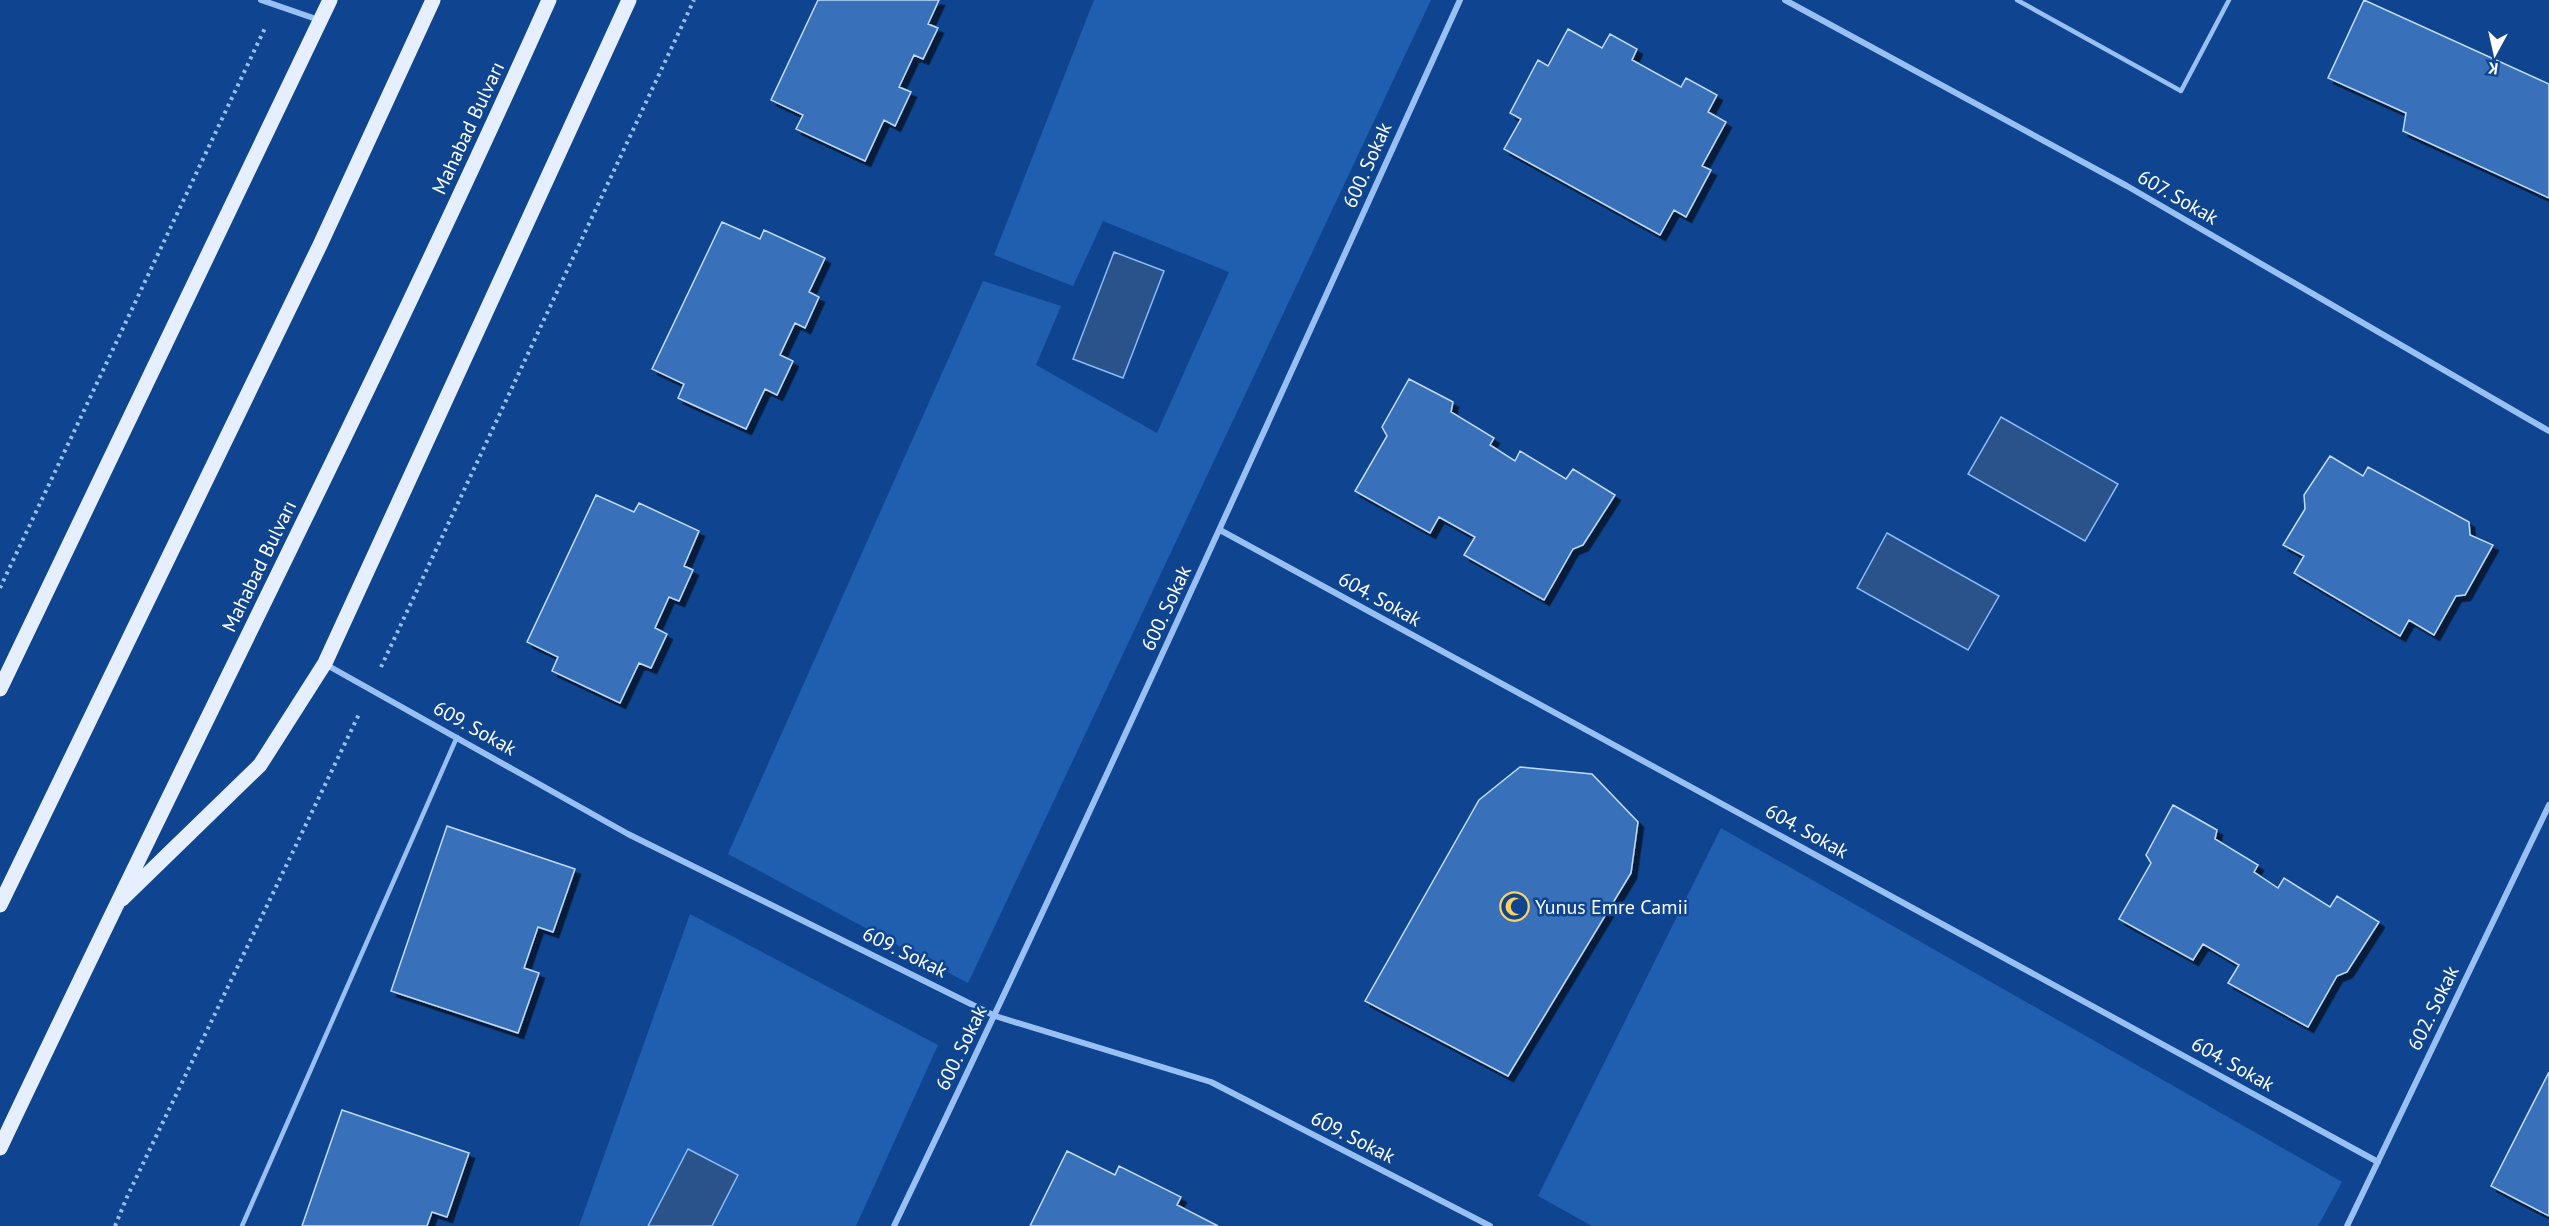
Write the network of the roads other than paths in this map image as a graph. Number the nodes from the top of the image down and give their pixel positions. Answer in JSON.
{"nodes":[{"id":1,"x":261,"y":0,"type":"edge"},
{"id":2,"x":330,"y":0,"type":"edge"},
{"id":3,"x":433,"y":0,"type":"edge"},
{"id":4,"x":549,"y":0,"type":"edge"},
{"id":5,"x":629,"y":0,"type":"edge"},
{"id":6,"x":1460,"y":0,"type":"edge"},
{"id":7,"x":1785,"y":0,"type":"edge"},
{"id":8,"x":2017,"y":0,"type":"edge"},
{"id":9,"x":2229,"y":0,"type":"edge"},
{"id":10,"x":320,"y":20,"type":"junction"},
{"id":11,"x":2549,"y":431,"type":"edge"},
{"id":12,"x":1220,"y":530,"type":"junction"},
{"id":13,"x":325,"y":663,"type":"junction"},
{"id":14,"x":0,"y":689,"type":"edge"},
{"id":15,"x":457,"y":737,"type":"junction"},
{"id":16,"x":2549,"y":805,"type":"edge"},
{"id":17,"x":0,"y":905,"type":"edge"},
{"id":18,"x":113,"y":908,"type":"junction"},
{"id":19,"x":995,"y":1016,"type":"junction"},
{"id":20,"x":0,"y":1148,"type":"edge"},
{"id":21,"x":2378,"y":1162,"type":"junction"},
{"id":22,"x":242,"y":1226,"type":"edge"},
{"id":23,"x":894,"y":1226,"type":"edge"},
{"id":24,"x":1490,"y":1226,"type":"edge"},
{"id":25,"x":2347,"y":1226,"type":"edge"}],
"edges":[{"from":1,"to":10,"type":"street"},
{"from":2,"to":10,"type":"main road"},
{"from":3,"to":17,"type":"main road"},
{"from":4,"to":18,"type":"main road","name":"Mahabad Bulvarı"},
{"from":5,"to":13,"type":"main road"},
{"from":6,"to":12,"type":"street","name":"600. Sokak"},
{"from":7,"to":11,"type":"street","name":"607. Sokak"},
{"from":8,"to":9,"type":"lane"},
{"from":10,"to":14,"type":"main road"},
{"from":12,"to":19,"type":"street","name":"600. Sokak"},
{"from":12,"to":21,"type":"street","name":"604. Sokak"},
{"from":13,"to":15,"type":"street","name":"609. Sokak"},
{"from":13,"to":18,"type":"main road"},
{"from":15,"to":19,"type":"street","name":"609. Sokak"},
{"from":15,"to":22,"type":"lane"},
{"from":16,"to":21,"type":"street","name":"602. Sokak"},
{"from":18,"to":20,"type":"main road","name":"Mahabad Bulvarı"},
{"from":19,"to":23,"type":"street","name":"600. Sokak"},
{"from":19,"to":24,"type":"street","name":"609. Sokak"},
{"from":21,"to":25,"type":"street","name":"602. Sokak"}]}
